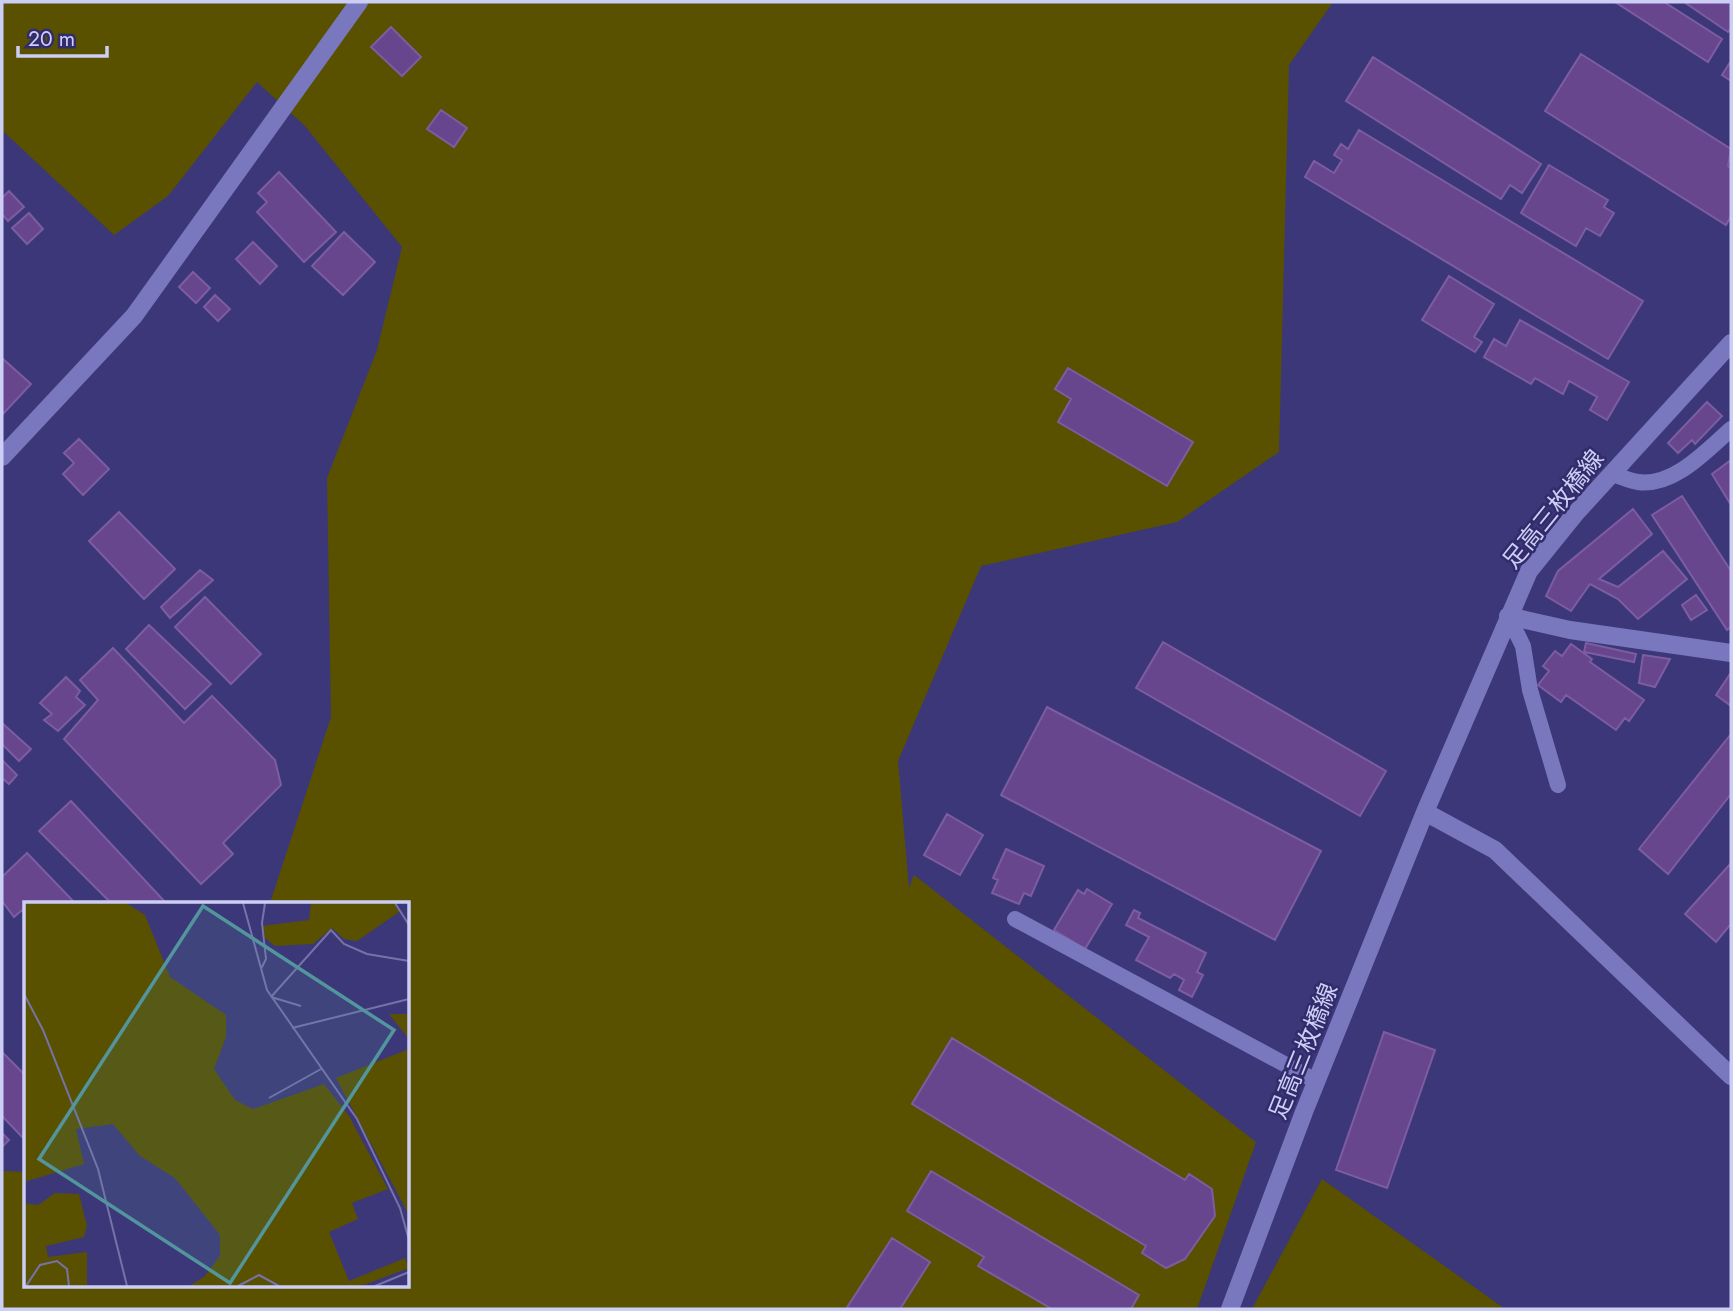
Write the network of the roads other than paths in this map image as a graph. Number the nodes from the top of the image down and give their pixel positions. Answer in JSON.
{"nodes":[{"id":1,"x":359,"y":2,"type":"edge"},
{"id":2,"x":1731,"y":343,"type":"edge"},
{"id":3,"x":1731,"y":429,"type":"edge"},
{"id":4,"x":2,"y":457,"type":"edge"},
{"id":5,"x":1612,"y":474,"type":"junction"},
{"id":6,"x":1508,"y":616,"type":"junction"},
{"id":7,"x":1731,"y":653,"type":"edge"},
{"id":8,"x":1558,"y":785,"type":"dead end"},
{"id":9,"x":1425,"y":812,"type":"junction"},
{"id":10,"x":1015,"y":919,"type":"dead end"},
{"id":11,"x":1731,"y":1076,"type":"edge"},
{"id":12,"x":1316,"y":1081,"type":"junction"},
{"id":13,"x":1230,"y":1309,"type":"edge"}],
"edges":[{"from":1,"to":4,"type":"main road"},
{"from":2,"to":5,"type":"main road","name":"足高三枚橋線"},
{"from":3,"to":5,"type":"lane"},
{"from":5,"to":6,"type":"main road","name":"足高三枚橋線"},
{"from":6,"to":7,"type":"main road"},
{"from":6,"to":8,"type":"lane"},
{"from":6,"to":9,"type":"main road","name":"足高三枚橋線"},
{"from":9,"to":11,"type":"main road"},
{"from":9,"to":12,"type":"main road","name":"足高三枚橋線"},
{"from":10,"to":12,"type":"lane"},
{"from":12,"to":13,"type":"main road","name":"足高三枚橋線"}]}
